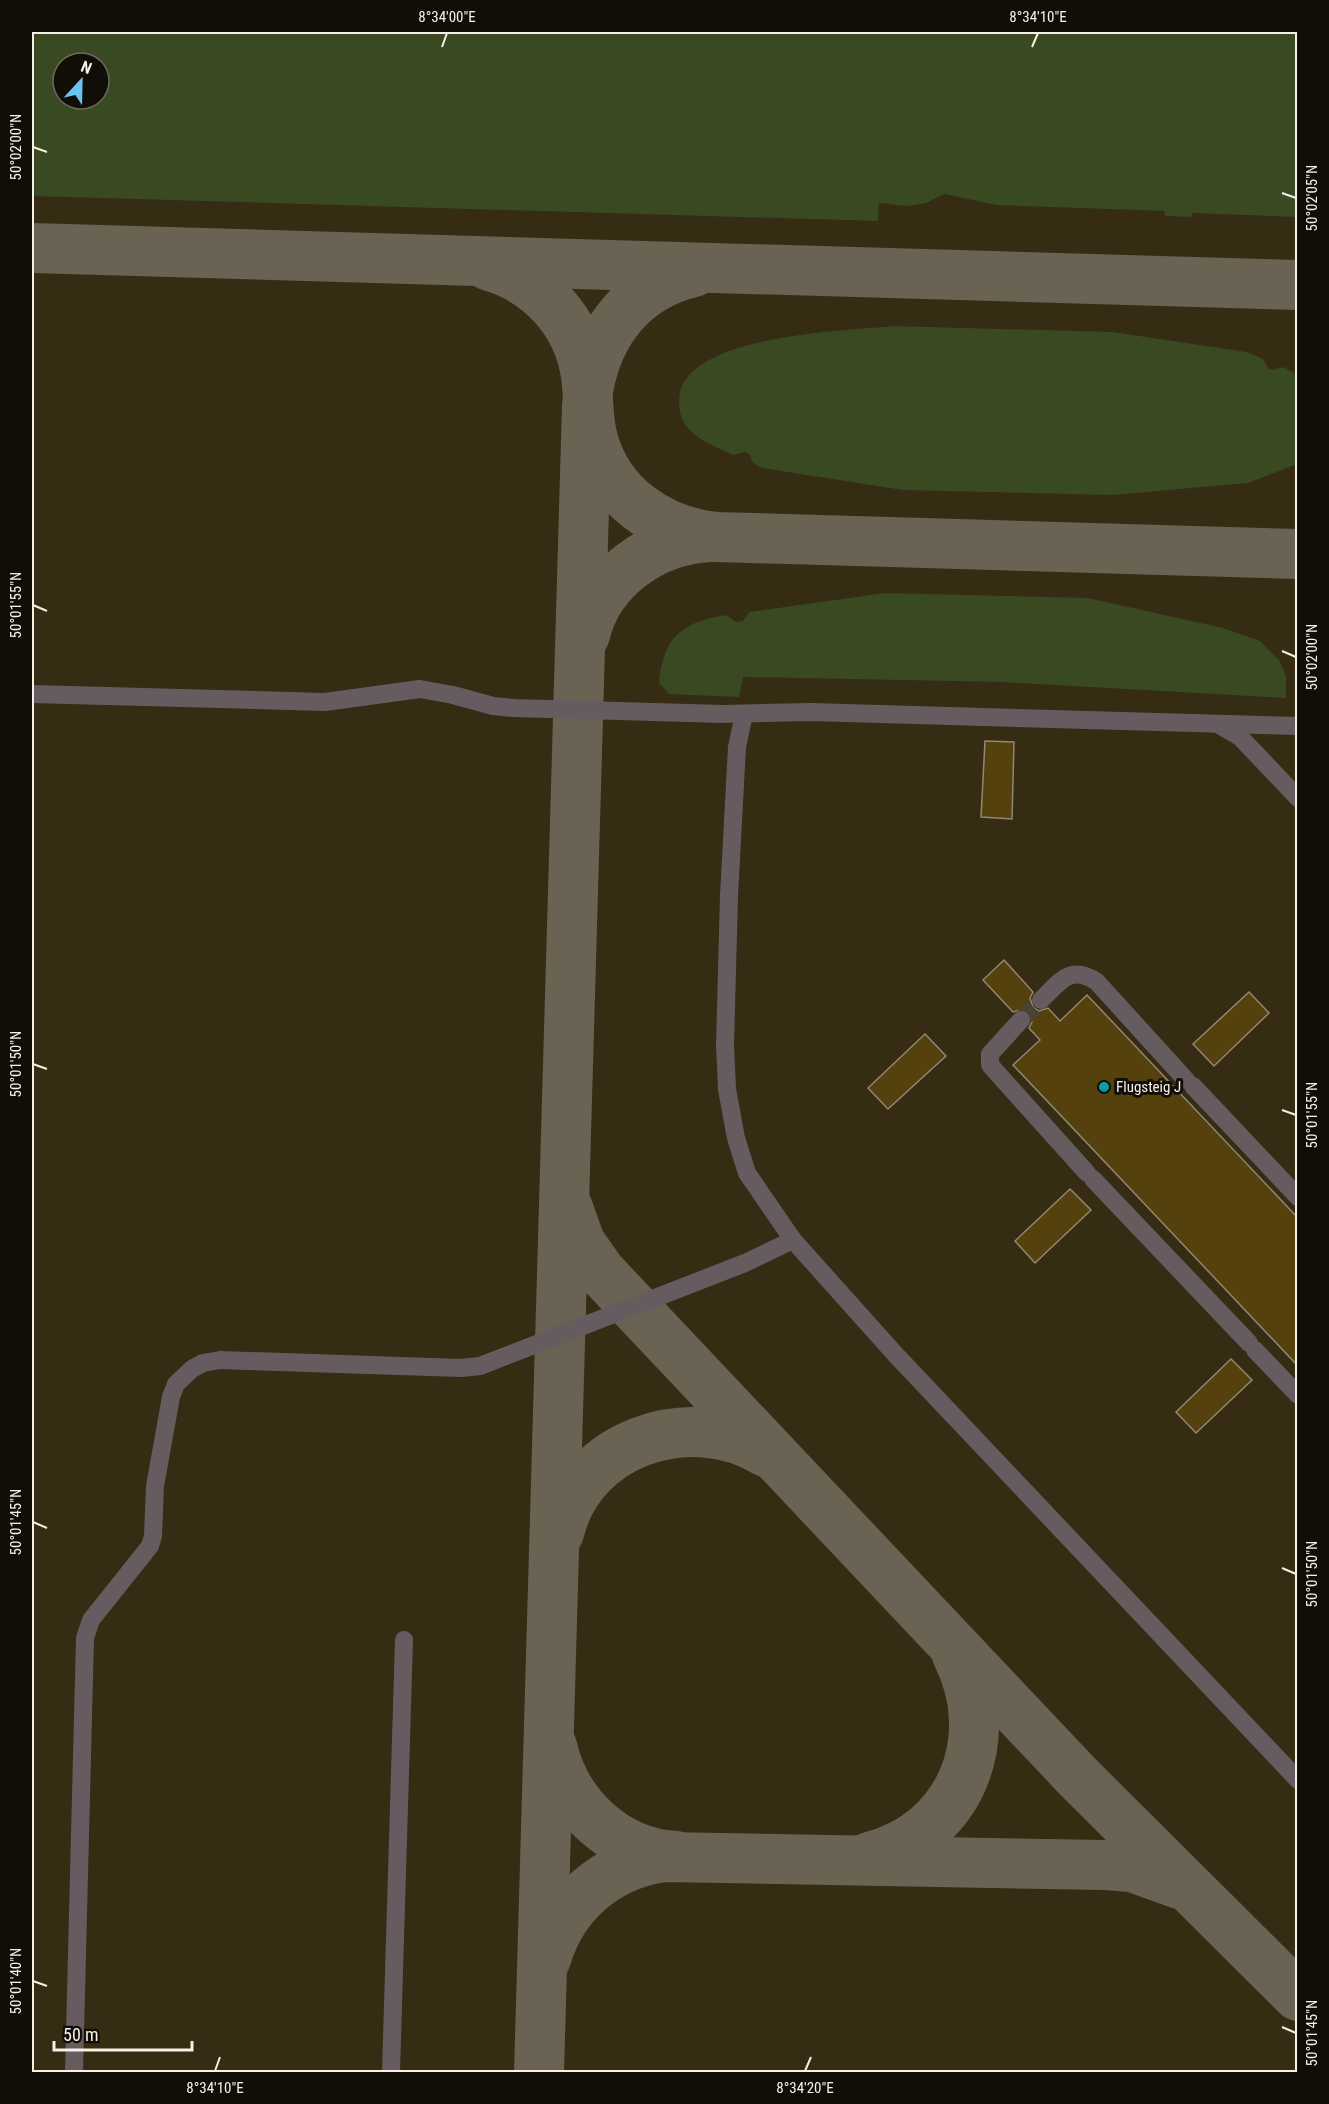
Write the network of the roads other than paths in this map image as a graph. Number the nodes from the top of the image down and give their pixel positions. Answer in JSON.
{"nodes":[{"id":1,"x":32,"y":693,"type":"edge"},
{"id":2,"x":744,"y":714,"type":"junction"},
{"id":3,"x":1210,"y":724,"type":"junction"},
{"id":4,"x":1298,"y":726,"type":"edge"},
{"id":5,"x":1298,"y":798,"type":"edge"},
{"id":6,"x":1041,"y":1000,"type":"tunnel mouth"},
{"id":7,"x":1021,"y":1020,"type":"tunnel mouth"},
{"id":8,"x":1298,"y":1197,"type":"edge"},
{"id":9,"x":793,"y":1240,"type":"junction"},
{"id":10,"x":1298,"y":1395,"type":"edge"},
{"id":11,"x":404,"y":1640,"type":"dead end"},
{"id":12,"x":1298,"y":1780,"type":"edge"},
{"id":13,"x":74,"y":2073,"type":"edge"},
{"id":14,"x":391,"y":2073,"type":"edge"}],
"edges":[{"from":1,"to":2,"type":"lane"},
{"from":2,"to":3,"type":"lane"},
{"from":2,"to":9,"type":"lane"},
{"from":3,"to":4,"type":"lane"},
{"from":3,"to":5,"type":"lane"},
{"from":6,"to":8,"type":"lane"},
{"from":7,"to":10,"type":"lane"},
{"from":9,"to":12,"type":"lane"},
{"from":9,"to":13,"type":"lane"},
{"from":11,"to":14,"type":"lane"}]}
